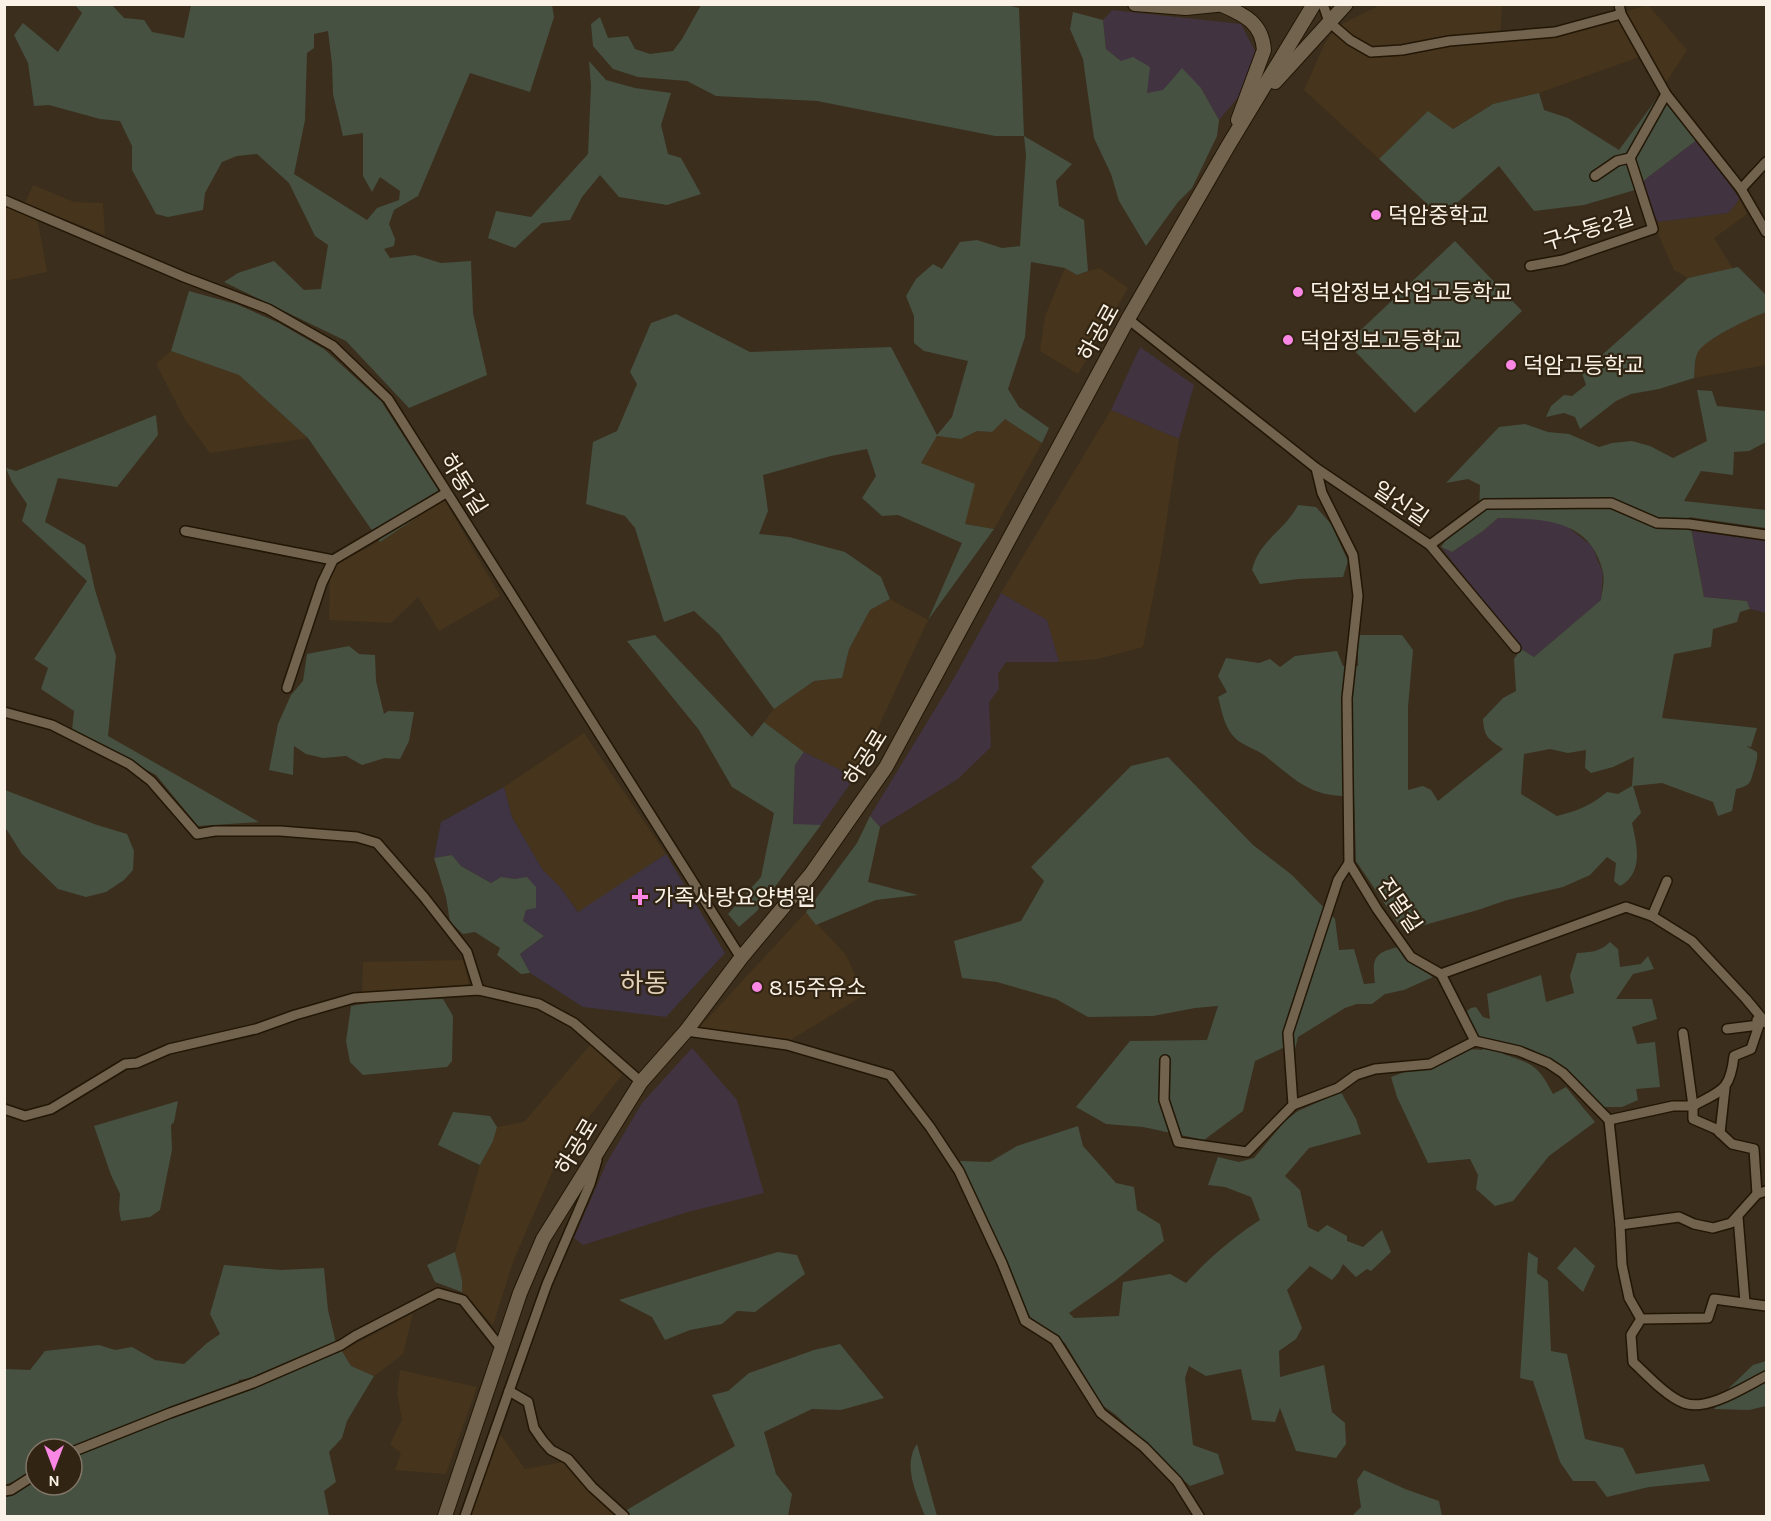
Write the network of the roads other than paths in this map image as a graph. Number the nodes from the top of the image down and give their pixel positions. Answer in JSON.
{"nodes":[{"id":1,"x":1135,"y":4,"type":"edge"},
{"id":2,"x":1314,"y":4,"type":"edge"},
{"id":3,"x":1323,"y":4,"type":"edge"},
{"id":4,"x":1346,"y":4,"type":"edge"},
{"id":5,"x":1224,"y":5,"type":"edge"},
{"id":6,"x":1620,"y":9,"type":"edge"},
{"id":7,"x":1329,"y":22,"type":"junction"},
{"id":8,"x":1666,"y":94,"type":"junction"},
{"id":9,"x":1253,"y":106,"type":"junction"},
{"id":10,"x":1228,"y":146,"type":"junction"},
{"id":11,"x":1630,"y":158,"type":"junction"},
{"id":12,"x":1767,"y":162,"type":"edge"},
{"id":13,"x":1595,"y":176,"type":"dead end"},
{"id":14,"x":1741,"y":189,"type":"junction"},
{"id":15,"x":4,"y":200,"type":"edge"},
{"id":16,"x":1767,"y":232,"type":"edge"},
{"id":17,"x":1530,"y":267,"type":"dead end"},
{"id":18,"x":1128,"y":319,"type":"junction"},
{"id":19,"x":1316,"y":468,"type":"junction"},
{"id":20,"x":446,"y":493,"type":"junction"},
{"id":21,"x":185,"y":531,"type":"dead end"},
{"id":22,"x":1767,"y":535,"type":"edge"},
{"id":23,"x":1430,"y":545,"type":"junction"},
{"id":24,"x":333,"y":560,"type":"junction"},
{"id":25,"x":1516,"y":648,"type":"dead end"},
{"id":26,"x":287,"y":688,"type":"dead end"},
{"id":27,"x":4,"y":712,"type":"edge"},
{"id":28,"x":1349,"y":863,"type":"junction"},
{"id":29,"x":1667,"y":881,"type":"dead end"},
{"id":30,"x":1652,"y":916,"type":"junction"},
{"id":31,"x":741,"y":958,"type":"junction"},
{"id":32,"x":1441,"y":974,"type":"junction"},
{"id":33,"x":479,"y":990,"type":"junction"},
{"id":34,"x":1763,"y":1024,"type":"edge"},
{"id":35,"x":1727,"y":1029,"type":"dead end"},
{"id":36,"x":686,"y":1031,"type":"junction"},
{"id":37,"x":1683,"y":1033,"type":"dead end"},
{"id":38,"x":1475,"y":1041,"type":"junction"},
{"id":39,"x":1165,"y":1060,"type":"dead end"},
{"id":40,"x":641,"y":1082,"type":"junction"},
{"id":41,"x":1725,"y":1088,"type":"junction"},
{"id":42,"x":1293,"y":1105,"type":"junction"},
{"id":43,"x":1693,"y":1106,"type":"junction"},
{"id":44,"x":4,"y":1109,"type":"edge"},
{"id":45,"x":1609,"y":1120,"type":"junction"},
{"id":46,"x":1720,"y":1133,"type":"junction"},
{"id":47,"x":603,"y":1142,"type":"junction"},
{"id":48,"x":1762,"y":1192,"type":"edge"},
{"id":49,"x":1738,"y":1217,"type":"junction"},
{"id":50,"x":1620,"y":1225,"type":"junction"},
{"id":51,"x":1745,"y":1302,"type":"junction"},
{"id":52,"x":1767,"y":1306,"type":"edge"},
{"id":53,"x":1641,"y":1319,"type":"junction"},
{"id":54,"x":501,"y":1348,"type":"junction"},
{"id":55,"x":1767,"y":1376,"type":"edge"},
{"id":56,"x":509,"y":1391,"type":"junction"},
{"id":57,"x":84,"y":1447,"type":"edge"},
{"id":58,"x":24,"y":1482,"type":"edge"},
{"id":59,"x":4,"y":1491,"type":"edge"},
{"id":60,"x":445,"y":1516,"type":"edge"},
{"id":61,"x":465,"y":1516,"type":"edge"},
{"id":62,"x":624,"y":1516,"type":"edge"},
{"id":63,"x":1199,"y":1516,"type":"edge"}],
"edges":[{"from":1,"to":5,"type":"main road"},
{"from":2,"to":9,"type":"main road","name":"하공로"},
{"from":3,"to":7,"type":"street"},
{"from":4,"to":7,"type":"main road"},
{"from":5,"to":10,"type":"main road"},
{"from":6,"to":7,"type":"street"},
{"from":6,"to":8,"type":"street"},
{"from":7,"to":9,"type":"main road"},
{"from":8,"to":11,"type":"street"},
{"from":8,"to":14,"type":"street"},
{"from":9,"to":10,"type":"main road","name":"하공로"},
{"from":10,"to":18,"type":"main road","name":"하공로"},
{"from":11,"to":13,"type":"street"},
{"from":11,"to":17,"type":"street","name":"구수동2길"},
{"from":12,"to":14,"type":"street"},
{"from":14,"to":16,"type":"street"},
{"from":15,"to":20,"type":"street","name":"하동1길"},
{"from":18,"to":19,"type":"street","name":"일신길"},
{"from":18,"to":31,"type":"main road","name":"하공로"},
{"from":19,"to":23,"type":"street","name":"일신길"},
{"from":19,"to":28,"type":"street","name":"진멀길"},
{"from":20,"to":24,"type":"street"},
{"from":20,"to":31,"type":"street","name":"하동1길"},
{"from":21,"to":24,"type":"street"},
{"from":22,"to":23,"type":"street","name":"일신길"},
{"from":23,"to":25,"type":"street"},
{"from":24,"to":26,"type":"street"},
{"from":27,"to":33,"type":"street"},
{"from":28,"to":32,"type":"street","name":"진멀길"},
{"from":28,"to":42,"type":"street"},
{"from":29,"to":30,"type":"street"},
{"from":30,"to":32,"type":"street"},
{"from":30,"to":34,"type":"street"},
{"from":31,"to":36,"type":"main road","name":"하공로"},
{"from":32,"to":38,"type":"street"},
{"from":33,"to":40,"type":"street"},
{"from":33,"to":44,"type":"street"},
{"from":34,"to":35,"type":"street"},
{"from":34,"to":41,"type":"street"},
{"from":36,"to":40,"type":"main road","name":"하공로"},
{"from":36,"to":63,"type":"street"},
{"from":37,"to":43,"type":"street"},
{"from":38,"to":42,"type":"street"},
{"from":38,"to":45,"type":"street"},
{"from":39,"to":42,"type":"street"},
{"from":40,"to":47,"type":"main road","name":"하공로"},
{"from":41,"to":43,"type":"street"},
{"from":41,"to":46,"type":"street"},
{"from":43,"to":45,"type":"street"},
{"from":43,"to":46,"type":"street"},
{"from":45,"to":50,"type":"street"},
{"from":46,"to":48,"type":"street"},
{"from":47,"to":54,"type":"main road","name":"하공로"},
{"from":47,"to":56,"type":"street"},
{"from":48,"to":49,"type":"street"},
{"from":49,"to":50,"type":"street"},
{"from":49,"to":51,"type":"street"},
{"from":50,"to":53,"type":"street"},
{"from":51,"to":52,"type":"street"},
{"from":51,"to":53,"type":"street"},
{"from":53,"to":55,"type":"street"},
{"from":54,"to":57,"type":"street"},
{"from":54,"to":60,"type":"main road","name":"하공로"},
{"from":56,"to":61,"type":"street"},
{"from":56,"to":62,"type":"street"},
{"from":58,"to":59,"type":"street"}]}
